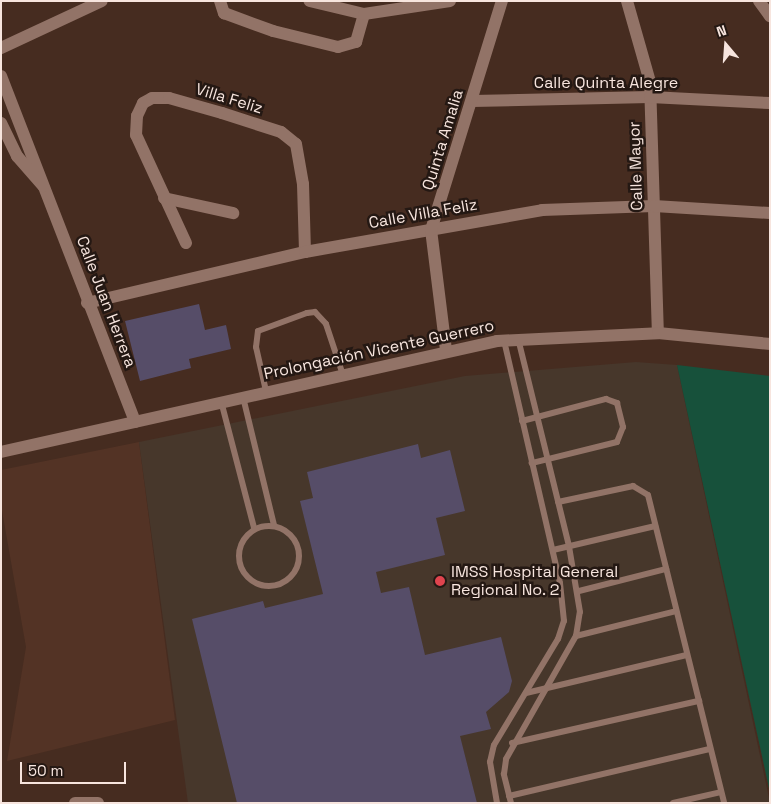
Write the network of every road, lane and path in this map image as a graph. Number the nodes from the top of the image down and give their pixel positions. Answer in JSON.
{"nodes":[{"id":1,"x":220,"y":1,"type":"edge"},
{"id":2,"x":310,"y":1,"type":"edge"},
{"id":3,"x":450,"y":1,"type":"edge"},
{"id":4,"x":502,"y":1,"type":"edge"},
{"id":5,"x":627,"y":1,"type":"edge"},
{"id":6,"x":760,"y":1,"type":"edge"},
{"id":7,"x":98,"y":3,"type":"edge"},
{"id":8,"x":364,"y":14,"type":"junction"},
{"id":9,"x":770,"y":16,"type":"edge"},
{"id":10,"x":1,"y":48,"type":"edge"},
{"id":11,"x":1,"y":76,"type":"edge"},
{"id":12,"x":650,"y":97,"type":"junction"},
{"id":13,"x":472,"y":101,"type":"junction"},
{"id":14,"x":770,"y":103,"type":"edge"},
{"id":15,"x":1,"y":123,"type":"edge"},
{"id":16,"x":50,"y":194,"type":"junction"},
{"id":17,"x":164,"y":198,"type":"junction"},
{"id":18,"x":654,"y":206,"type":"junction"},
{"id":19,"x":233,"y":213,"type":"dead end"},
{"id":20,"x":770,"y":213,"type":"edge"},
{"id":21,"x":431,"y":230,"type":"junction"},
{"id":22,"x":186,"y":243,"type":"dead end"},
{"id":23,"x":305,"y":252,"type":"junction"},
{"id":24,"x":88,"y":304,"type":"junction"},
{"id":25,"x":658,"y":332,"type":"junction"},
{"id":26,"x":518,"y":338,"type":"junction"},
{"id":27,"x":504,"y":340,"type":"junction"},
{"id":28,"x":770,"y":344,"type":"edge"},
{"id":29,"x":446,"y":350,"type":"junction"},
{"id":30,"x":342,"y":372,"type":"junction"},
{"id":31,"x":266,"y":391,"type":"junction"},
{"id":32,"x":243,"y":396,"type":"junction"},
{"id":33,"x":221,"y":401,"type":"junction"},
{"id":34,"x":536,"y":417,"type":"junction"},
{"id":35,"x":522,"y":421,"type":"junction"},
{"id":36,"x":135,"y":422,"type":"junction"},
{"id":37,"x":1,"y":452,"type":"edge"},
{"id":38,"x":547,"y":460,"type":"junction"},
{"id":39,"x":532,"y":463,"type":"junction"},
{"id":40,"x":558,"y":502,"type":"junction"},
{"id":41,"x":274,"y":525,"type":"junction"},
{"id":42,"x":655,"y":526,"type":"junction"},
{"id":43,"x":254,"y":528,"type":"junction"},
{"id":44,"x":570,"y":546,"type":"junction"},
{"id":45,"x":553,"y":550,"type":"junction"},
{"id":46,"x":666,"y":569,"type":"junction"},
{"id":47,"x":579,"y":591,"type":"junction"},
{"id":48,"x":676,"y":611,"type":"junction"},
{"id":49,"x":576,"y":636,"type":"junction"},
{"id":50,"x":687,"y":656,"type":"junction"},
{"id":51,"x":546,"y":688,"type":"junction"},
{"id":52,"x":526,"y":692,"type":"junction"},
{"id":53,"x":699,"y":701,"type":"junction"},
{"id":54,"x":512,"y":743,"type":"junction"},
{"id":55,"x":710,"y":749,"type":"junction"},
{"id":56,"x":721,"y":792,"type":"junction"},
{"id":57,"x":510,"y":800,"type":"edge"},
{"id":58,"x":75,"y":803,"type":"edge"},
{"id":59,"x":98,"y":803,"type":"edge"},
{"id":60,"x":497,"y":803,"type":"edge"},
{"id":61,"x":673,"y":803,"type":"edge"},
{"id":62,"x":724,"y":803,"type":"edge"}],
"edges":[{"from":1,"to":8,"type":"street"},
{"from":2,"to":8,"type":"street"},
{"from":3,"to":8,"type":"street"},
{"from":4,"to":13,"type":"street","name":"Quinta Amalia"},
{"from":5,"to":12,"type":"street","name":"Calle Mayor"},
{"from":6,"to":9,"type":"street"},
{"from":7,"to":10,"type":"street"},
{"from":11,"to":16,"type":"street","name":"Calle Juan Herrera"},
{"from":12,"to":13,"type":"street","name":"Calle Quinta Alegre"},
{"from":12,"to":14,"type":"street","name":"Calle Quinta Alegre"},
{"from":12,"to":18,"type":"street","name":"Calle Mayor"},
{"from":13,"to":21,"type":"street","name":"Quinta Amalia"},
{"from":15,"to":16,"type":"street","name":"Calle Juan Herrera"},
{"from":16,"to":24,"type":"street","name":"Calle Juan Herrera"},
{"from":17,"to":19,"type":"street"},
{"from":17,"to":22,"type":"street","name":"Villa Feliz"},
{"from":17,"to":23,"type":"street","name":"Villa Feliz"},
{"from":18,"to":20,"type":"street","name":"Calle Villa Feliz"},
{"from":18,"to":21,"type":"street","name":"Calle Villa Feliz"},
{"from":18,"to":25,"type":"street","name":"Calle Mayor"},
{"from":21,"to":23,"type":"street","name":"Calle Villa Feliz"},
{"from":21,"to":29,"type":"street","name":"Quinta Amalia"},
{"from":23,"to":24,"type":"street","name":"Calle Villa Feliz"},
{"from":24,"to":36,"type":"street","name":"Calle Juan Herrera"},
{"from":25,"to":26,"type":"street","name":"Prolongación Vicente Guerrero"},
{"from":25,"to":28,"type":"street","name":"Prolongación Vicente Guerrero"},
{"from":26,"to":27,"type":"street","name":"Prolongación Vicente Guerrero"},
{"from":26,"to":34,"type":"lane"},
{"from":27,"to":29,"type":"street","name":"Prolongación Vicente Guerrero"},
{"from":27,"to":35,"type":"lane"},
{"from":29,"to":30,"type":"street","name":"Prolongación Vicente Guerrero"},
{"from":30,"to":31,"type":"street","name":"Prolongación Vicente Guerrero"},
{"from":30,"to":31,"type":"lane"},
{"from":31,"to":32,"type":"street","name":"Prolongación Vicente Guerrero"},
{"from":32,"to":33,"type":"street","name":"Prolongación Vicente Guerrero"},
{"from":32,"to":41,"type":"lane"},
{"from":33,"to":36,"type":"street","name":"Prolongación Vicente Guerrero"},
{"from":33,"to":43,"type":"lane"},
{"from":34,"to":35,"type":"lane"},
{"from":34,"to":38,"type":"lane"},
{"from":34,"to":38,"type":"lane"},
{"from":35,"to":39,"type":"lane"},
{"from":36,"to":37,"type":"street","name":"Prolongación Vicente Guerrero"},
{"from":38,"to":39,"type":"lane"},
{"from":38,"to":40,"type":"lane"},
{"from":39,"to":45,"type":"lane"},
{"from":40,"to":42,"type":"lane"},
{"from":40,"to":44,"type":"lane"},
{"from":41,"to":43,"type":"lane"},
{"from":41,"to":43,"type":"lane"},
{"from":42,"to":44,"type":"lane"},
{"from":42,"to":46,"type":"lane"},
{"from":44,"to":45,"type":"lane"},
{"from":44,"to":47,"type":"lane"},
{"from":45,"to":52,"type":"lane"},
{"from":46,"to":47,"type":"lane"},
{"from":46,"to":48,"type":"lane"},
{"from":47,"to":49,"type":"lane"},
{"from":48,"to":49,"type":"lane"},
{"from":48,"to":50,"type":"lane"},
{"from":49,"to":51,"type":"lane"},
{"from":50,"to":51,"type":"lane"},
{"from":50,"to":53,"type":"lane"},
{"from":51,"to":52,"type":"lane"},
{"from":51,"to":54,"type":"lane"},
{"from":52,"to":60,"type":"lane"},
{"from":53,"to":54,"type":"lane"},
{"from":53,"to":55,"type":"lane"},
{"from":54,"to":57,"type":"lane"},
{"from":55,"to":56,"type":"lane"},
{"from":55,"to":57,"type":"lane"},
{"from":56,"to":61,"type":"lane"},
{"from":56,"to":62,"type":"lane"},
{"from":58,"to":59,"type":"street"}]}
